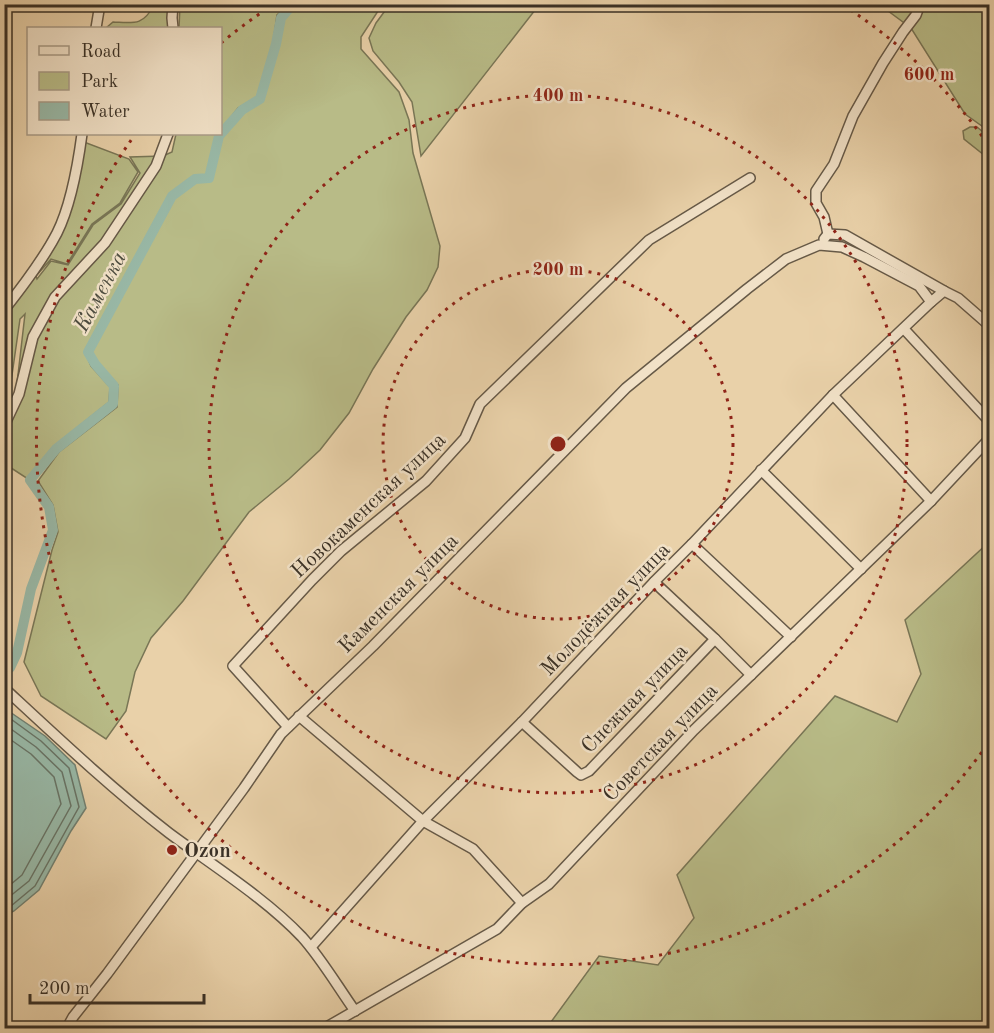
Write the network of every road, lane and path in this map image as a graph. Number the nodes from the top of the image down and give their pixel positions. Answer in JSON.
{"nodes":[{"id":1,"x":100,"y":4,"type":"edge"},
{"id":2,"x":173,"y":4,"type":"edge"},
{"id":3,"x":920,"y":4,"type":"edge"},
{"id":4,"x":96,"y":27,"type":"edge"},
{"id":5,"x":173,"y":27,"type":"edge"},
{"id":6,"x":82,"y":135,"type":"edge"},
{"id":7,"x":168,"y":135,"type":"edge"},
{"id":8,"x":750,"y":178,"type":"dead end"},
{"id":9,"x":828,"y":234,"type":"junction"},
{"id":10,"x":819,"y":245,"type":"junction"},
{"id":11,"x":944,"y":291,"type":"junction"},
{"id":12,"x":931,"y":302,"type":"junction"},
{"id":13,"x":4,"y":310,"type":"edge"},
{"id":14,"x":990,"y":326,"type":"edge"},
{"id":15,"x":904,"y":328,"type":"junction"},
{"id":16,"x":832,"y":396,"type":"junction"},
{"id":17,"x":990,"y":422,"type":"edge"},
{"id":18,"x":4,"y":426,"type":"edge"},
{"id":19,"x":990,"y":438,"type":"edge"},
{"id":20,"x":761,"y":470,"type":"junction"},
{"id":21,"x":931,"y":501,"type":"junction"},
{"id":22,"x":692,"y":544,"type":"junction"},
{"id":23,"x":861,"y":568,"type":"junction"},
{"id":24,"x":654,"y":582,"type":"junction"},
{"id":25,"x":791,"y":637,"type":"junction"},
{"id":26,"x":716,"y":639,"type":"junction"},
{"id":27,"x":751,"y":675,"type":"junction"},
{"id":28,"x":4,"y":688,"type":"edge"},
{"id":29,"x":299,"y":716,"type":"junction"},
{"id":30,"x":522,"y":722,"type":"junction"},
{"id":31,"x":288,"y":727,"type":"junction"},
{"id":32,"x":423,"y":820,"type":"junction"},
{"id":33,"x":196,"y":853,"type":"junction"},
{"id":34,"x":522,"y":903,"type":"junction"},
{"id":35,"x":311,"y":947,"type":"junction"},
{"id":36,"x":355,"y":1011,"type":"junction"},
{"id":37,"x":67,"y":1029,"type":"edge"},
{"id":38,"x":325,"y":1029,"type":"edge"}],
"edges":[{"from":1,"to":4,"type":"street"},
{"from":2,"to":5,"type":"street"},
{"from":3,"to":9,"type":"street"},
{"from":6,"to":13,"type":"street"},
{"from":7,"to":18,"type":"street"},
{"from":8,"to":31,"type":"street","name":"Новокаменская улица"},
{"from":9,"to":10,"type":"street"},
{"from":9,"to":11,"type":"street"},
{"from":10,"to":12,"type":"street"},
{"from":10,"to":29,"type":"street","name":"Каменская улица"},
{"from":11,"to":12,"type":"street","name":"Молодёжная улица"},
{"from":11,"to":14,"type":"street"},
{"from":12,"to":15,"type":"street","name":"Молодёжная улица"},
{"from":15,"to":16,"type":"street","name":"Молодёжная улица"},
{"from":15,"to":17,"type":"street"},
{"from":16,"to":20,"type":"street","name":"Молодёжная улица"},
{"from":16,"to":21,"type":"street"},
{"from":19,"to":21,"type":"street","name":"Советская улица"},
{"from":20,"to":22,"type":"street","name":"Молодёжная улица"},
{"from":20,"to":23,"type":"street"},
{"from":21,"to":23,"type":"street","name":"Советская улица"},
{"from":22,"to":24,"type":"street","name":"Молодёжная улица"},
{"from":22,"to":25,"type":"street"},
{"from":23,"to":25,"type":"street","name":"Советская улица"},
{"from":24,"to":26,"type":"street"},
{"from":24,"to":30,"type":"street","name":"Молодёжная улица"},
{"from":25,"to":27,"type":"street","name":"Советская улица"},
{"from":26,"to":27,"type":"street"},
{"from":26,"to":30,"type":"street","name":"Снежная улица"},
{"from":27,"to":34,"type":"street","name":"Советская улица"},
{"from":28,"to":33,"type":"street"},
{"from":29,"to":31,"type":"street","name":"Каменская улица"},
{"from":29,"to":32,"type":"street"},
{"from":30,"to":32,"type":"street","name":"Молодёжная улица"},
{"from":31,"to":33,"type":"street","name":"Каменская улица"},
{"from":32,"to":34,"type":"street"},
{"from":32,"to":35,"type":"street","name":"Молодёжная улица"},
{"from":33,"to":35,"type":"street"},
{"from":33,"to":37,"type":"street","name":"Каменская улица"},
{"from":34,"to":36,"type":"street","name":"Советская улица"},
{"from":35,"to":36,"type":"street"},
{"from":36,"to":38,"type":"street","name":"Советская улица"}]}
